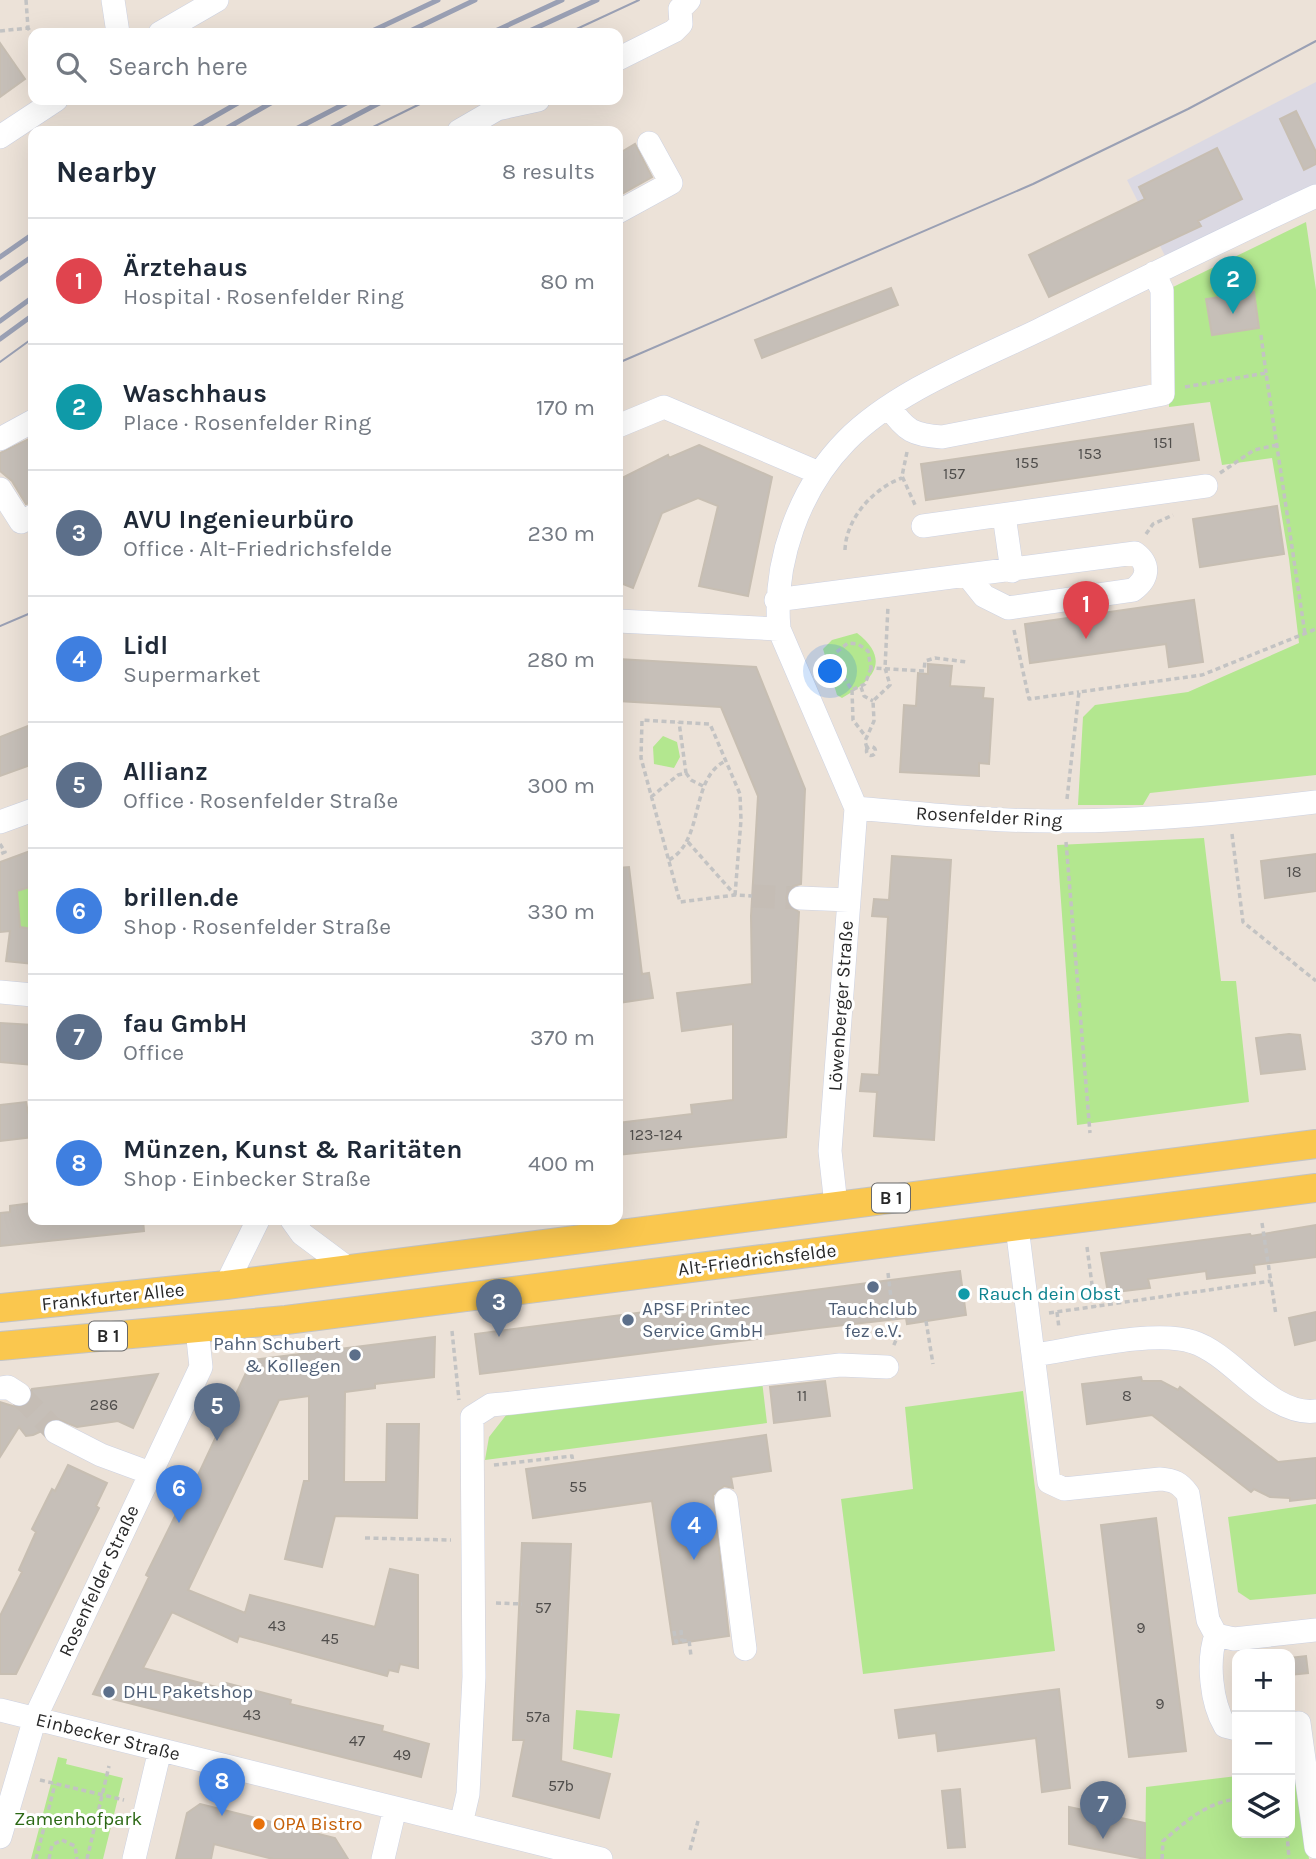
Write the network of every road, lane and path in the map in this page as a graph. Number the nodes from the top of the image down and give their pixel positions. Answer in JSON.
{"nodes":[{"id":1,"x":26,"y":0,"type":"edge"},
{"id":2,"x":113,"y":0,"type":"edge"},
{"id":3,"x":216,"y":0,"type":"edge"},
{"id":4,"x":690,"y":0,"type":"edge"},
{"id":5,"x":117,"y":28,"type":"edge"},
{"id":6,"x":168,"y":28,"type":"edge"},
{"id":7,"x":28,"y":29,"type":"joint"},
{"id":8,"x":0,"y":31,"type":"edge"},
{"id":9,"x":623,"y":56,"type":"edge"},
{"id":10,"x":48,"y":105,"type":"edge"},
{"id":11,"x":515,"y":105,"type":"edge"},
{"id":12,"x":468,"y":126,"type":"edge"},
{"id":13,"x":0,"y":137,"type":"edge"},
{"id":14,"x":649,"y":143,"type":"dead end"},
{"id":15,"x":1316,"y":195,"type":"edge"},
{"id":16,"x":623,"y":209,"type":"edge"},
{"id":17,"x":1154,"y":273,"type":"junction"},
{"id":18,"x":1261,"y":335,"type":"dead end"},
{"id":19,"x":1266,"y":373,"type":"junction"},
{"id":20,"x":1163,"y":394,"type":"junction"},
{"id":21,"x":889,"y":407,"type":"junction"},
{"id":22,"x":28,"y":424,"type":"edge"},
{"id":23,"x":623,"y":424,"type":"edge"},
{"id":24,"x":917,"y":435,"type":"junction"},
{"id":25,"x":0,"y":439,"type":"edge"},
{"id":26,"x":819,"y":473,"type":"junction"},
{"id":27,"x":902,"y":478,"type":"junction"},
{"id":28,"x":1206,"y":486,"type":"dead end"},
{"id":29,"x":0,"y":489,"type":"edge"},
{"id":30,"x":1004,"y":515,"type":"junction"},
{"id":31,"x":28,"y":518,"type":"edge"},
{"id":32,"x":934,"y":524,"type":"joint"},
{"id":33,"x":845,"y":550,"type":"dead end"},
{"id":34,"x":1012,"y":571,"type":"junction"},
{"id":35,"x":968,"y":576,"type":"junction"},
{"id":36,"x":886,"y":586,"type":"junction"},
{"id":37,"x":776,"y":600,"type":"junction"},
{"id":38,"x":623,"y":621,"type":"edge"},
{"id":39,"x":779,"y":629,"type":"junction"},
{"id":40,"x":1316,"y":629,"type":"edge"},
{"id":41,"x":1305,"y":634,"type":"junction"},
{"id":42,"x":1016,"y":635,"type":"dead end"},
{"id":43,"x":967,"y":662,"type":"dead end"},
{"id":44,"x":871,"y":668,"type":"junction"},
{"id":45,"x":885,"y":668,"type":"junction"},
{"id":46,"x":861,"y":687,"type":"junction"},
{"id":47,"x":852,"y":690,"type":"junction"},
{"id":48,"x":1079,"y":692,"type":"junction"},
{"id":49,"x":873,"y":701,"type":"junction"},
{"id":50,"x":679,"y":722,"type":"junction"},
{"id":51,"x":866,"y":737,"type":"junction"},
{"id":52,"x":867,"y":748,"type":"dead end"},
{"id":53,"x":726,"y":761,"type":"junction"},
{"id":54,"x":685,"y":773,"type":"junction"},
{"id":55,"x":705,"y":787,"type":"junction"},
{"id":56,"x":651,"y":797,"type":"junction"},
{"id":57,"x":1316,"y":802,"type":"edge"},
{"id":58,"x":856,"y":807,"type":"junction"},
{"id":59,"x":28,"y":812,"type":"edge"},
{"id":60,"x":1064,"y":821,"type":"junction"},
{"id":61,"x":0,"y":822,"type":"edge"},
{"id":62,"x":1231,"y":831,"type":"dead end"},
{"id":63,"x":688,"y":842,"type":"junction"},
{"id":64,"x":0,"y":844,"type":"edge"},
{"id":65,"x":0,"y":854,"type":"edge"},
{"id":66,"x":669,"y":860,"type":"junction"},
{"id":67,"x":735,"y":895,"type":"junction"},
{"id":68,"x":752,"y":896,"type":"tunnel mouth"},
{"id":69,"x":800,"y":898,"type":"tunnel mouth"},
{"id":70,"x":849,"y":900,"type":"junction"},
{"id":71,"x":1316,"y":981,"type":"edge"},
{"id":72,"x":0,"y":992,"type":"edge"},
{"id":73,"x":28,"y":995,"type":"edge"},
{"id":74,"x":1090,"y":1133,"type":"dead end"},
{"id":75,"x":1316,"y":1144,"type":"edge"},
{"id":76,"x":1316,"y":1188,"type":"edge"},
{"id":77,"x":836,"y":1205,"type":"junction"},
{"id":78,"x":1262,"y":1223,"type":"dead end"},
{"id":79,"x":256,"y":1225,"type":"edge"},
{"id":80,"x":296,"y":1225,"type":"edge"},
{"id":81,"x":1017,"y":1227,"type":"junction"},
{"id":82,"x":1087,"y":1247,"type":"dead end"},
{"id":83,"x":349,"y":1269,"type":"junction"},
{"id":84,"x":888,"y":1273,"type":"dead end"},
{"id":85,"x":1271,"y":1281,"type":"junction"},
{"id":86,"x":226,"y":1285,"type":"junction"},
{"id":87,"x":1096,"y":1307,"type":"junction"},
{"id":88,"x":0,"y":1308,"type":"edge"},
{"id":89,"x":1276,"y":1315,"type":"dead end"},
{"id":90,"x":1030,"y":1316,"type":"junction"},
{"id":91,"x":926,"y":1321,"type":"dead end"},
{"id":92,"x":197,"y":1329,"type":"junction"},
{"id":93,"x":0,"y":1346,"type":"edge"},
{"id":94,"x":1034,"y":1355,"type":"junction"},
{"id":95,"x":933,"y":1364,"type":"dead end"},
{"id":96,"x":887,"y":1367,"type":"joint"},
{"id":97,"x":1316,"y":1411,"type":"edge"},
{"id":98,"x":56,"y":1432,"type":"tunnel mouth"},
{"id":99,"x":573,"y":1462,"type":"dead end"},
{"id":100,"x":473,"y":1468,"type":"junction"},
{"id":101,"x":150,"y":1473,"type":"junction"},
{"id":102,"x":726,"y":1500,"type":"dead end"},
{"id":103,"x":365,"y":1538,"type":"dead end"},
{"id":104,"x":431,"y":1540,"type":"dead end"},
{"id":105,"x":681,"y":1630,"type":"dead end"},
{"id":106,"x":1316,"y":1630,"type":"edge"},
{"id":107,"x":674,"y":1631,"type":"dead end"},
{"id":108,"x":1216,"y":1635,"type":"junction"},
{"id":109,"x":682,"y":1641,"type":"junction"},
{"id":110,"x":745,"y":1649,"type":"dead end"},
{"id":111,"x":691,"y":1656,"type":"dead end"},
{"id":112,"x":0,"y":1710,"type":"edge"},
{"id":113,"x":35,"y":1718,"type":"junction"},
{"id":114,"x":1302,"y":1722,"type":"edge"},
{"id":115,"x":1232,"y":1728,"type":"edge"},
{"id":116,"x":160,"y":1750,"type":"junction"},
{"id":117,"x":108,"y":1766,"type":"dead end"},
{"id":118,"x":40,"y":1780,"type":"dead end"},
{"id":119,"x":55,"y":1784,"type":"junction"},
{"id":120,"x":103,"y":1795,"type":"junction"},
{"id":121,"x":124,"y":1800,"type":"dead end"},
{"id":122,"x":1232,"y":1800,"type":"edge"},
{"id":123,"x":395,"y":1808,"type":"junction"},
{"id":124,"x":698,"y":1821,"type":"dead end"},
{"id":125,"x":461,"y":1824,"type":"junction"},
{"id":126,"x":0,"y":1837,"type":"edge"},
{"id":127,"x":1287,"y":1838,"type":"edge"},
{"id":128,"x":1316,"y":1847,"type":"edge"},
{"id":129,"x":38,"y":1850,"type":"junction"},
{"id":130,"x":690,"y":1850,"type":"dead end"},
{"id":131,"x":48,"y":1852,"type":"junction"},
{"id":132,"x":77,"y":1858,"type":"edge"},
{"id":133,"x":36,"y":1859,"type":"edge"},
{"id":134,"x":49,"y":1859,"type":"edge"},
{"id":135,"x":85,"y":1859,"type":"edge"},
{"id":136,"x":134,"y":1859,"type":"edge"},
{"id":137,"x":383,"y":1859,"type":"edge"},
{"id":138,"x":601,"y":1859,"type":"edge"},
{"id":139,"x":1162,"y":1859,"type":"edge"},
{"id":140,"x":1289,"y":1859,"type":"edge"}],
"edges":[{"from":1,"to":7,"type":"path"},
{"from":2,"to":5,"type":"street"},
{"from":3,"to":6,"type":"street"},
{"from":4,"to":9,"type":"street"},
{"from":7,"to":8,"type":"path"},
{"from":10,"to":13,"type":"street"},
{"from":11,"to":12,"type":"street"},
{"from":14,"to":16,"type":"street"},
{"from":15,"to":17,"type":"street"},
{"from":17,"to":20,"type":"street"},
{"from":17,"to":21,"type":"street"},
{"from":18,"to":19,"type":"path"},
{"from":19,"to":20,"type":"path"},
{"from":19,"to":41,"type":"path"},
{"from":20,"to":24,"type":"street"},
{"from":21,"to":24,"type":"street"},
{"from":21,"to":26,"type":"street"},
{"from":22,"to":25,"type":"street"},
{"from":23,"to":26,"type":"street"},
{"from":24,"to":27,"type":"path"},
{"from":26,"to":37,"type":"street"},
{"from":27,"to":32,"type":"path"},
{"from":27,"to":33,"type":"path"},
{"from":28,"to":30,"type":"street"},
{"from":29,"to":31,"type":"street"},
{"from":30,"to":32,"type":"street"},
{"from":30,"to":34,"type":"street"},
{"from":34,"to":35,"type":"street"},
{"from":34,"to":35,"type":"street"},
{"from":35,"to":36,"type":"street"},
{"from":36,"to":37,"type":"street"},
{"from":36,"to":45,"type":"path"},
{"from":37,"to":39,"type":"street"},
{"from":38,"to":39,"type":"street"},
{"from":39,"to":58,"type":"street"},
{"from":40,"to":41,"type":"path"},
{"from":41,"to":48,"type":"path"},
{"from":42,"to":48,"type":"path"},
{"from":43,"to":45,"type":"path"},
{"from":44,"to":45,"type":"path"},
{"from":44,"to":46,"type":"path"},
{"from":44,"to":47,"type":"path"},
{"from":45,"to":49,"type":"path"},
{"from":46,"to":47,"type":"path"},
{"from":46,"to":49,"type":"path"},
{"from":47,"to":51,"type":"path"},
{"from":48,"to":60,"type":"path"},
{"from":49,"to":51,"type":"path"},
{"from":50,"to":53,"type":"path"},
{"from":50,"to":54,"type":"path"},
{"from":50,"to":56,"type":"path"},
{"from":51,"to":52,"type":"path"},
{"from":53,"to":55,"type":"path"},
{"from":53,"to":67,"type":"path"},
{"from":54,"to":55,"type":"path"},
{"from":54,"to":56,"type":"path"},
{"from":55,"to":63,"type":"path"},
{"from":56,"to":66,"type":"path"},
{"from":57,"to":60,"type":"street","name":"Rosenfelder Ring"},
{"from":58,"to":60,"type":"street","name":"Rosenfelder Ring"},
{"from":58,"to":70,"type":"street","name":"Löwenberger Straße"},
{"from":59,"to":61,"type":"street"},
{"from":60,"to":74,"type":"path"},
{"from":62,"to":71,"type":"path"},
{"from":63,"to":66,"type":"path"},
{"from":63,"to":67,"type":"path"},
{"from":64,"to":65,"type":"path"},
{"from":66,"to":67,"type":"path"},
{"from":67,"to":68,"type":"path"},
{"from":69,"to":70,"type":"street"},
{"from":70,"to":77,"type":"street","name":"Löwenberger Straße"},
{"from":72,"to":73,"type":"street"},
{"from":75,"to":77,"type":"main road","number":"B 1"},
{"from":76,"to":81,"type":"main road","name":"Alt-Friedrichsfelde","number":"B 1"},
{"from":77,"to":83,"type":"main road","number":"B 1"},
{"from":78,"to":85,"type":"path"},
{"from":79,"to":86,"type":"street"},
{"from":80,"to":83,"type":"street"},
{"from":81,"to":90,"type":"street"},
{"from":81,"to":92,"type":"main road","name":"Alt-Friedrichsfelde","number":"B 1"},
{"from":82,"to":87,"type":"path"},
{"from":83,"to":86,"type":"main road","number":"B 1"},
{"from":84,"to":96,"type":"path"},
{"from":85,"to":87,"type":"path"},
{"from":85,"to":89,"type":"path"},
{"from":86,"to":88,"type":"main road","name":"Frankfurter Allee","number":"B 1"},
{"from":87,"to":90,"type":"path"},
{"from":90,"to":94,"type":"street"},
{"from":91,"to":95,"type":"path"},
{"from":92,"to":93,"type":"main road","name":"Frankfurter Allee","number":"B 1"},
{"from":92,"to":101,"type":"street","name":"Rosenfelder Straße"},
{"from":94,"to":97,"type":"street"},
{"from":94,"to":108,"type":"street"},
{"from":96,"to":100,"type":"street"},
{"from":98,"to":101,"type":"street"},
{"from":99,"to":100,"type":"path"},
{"from":100,"to":125,"type":"street"},
{"from":101,"to":113,"type":"street","name":"Rosenfelder Straße"},
{"from":102,"to":110,"type":"street"},
{"from":103,"to":104,"type":"path"},
{"from":105,"to":109,"type":"path"},
{"from":106,"to":108,"type":"street"},
{"from":107,"to":109,"type":"path"},
{"from":108,"to":115,"type":"street"},
{"from":109,"to":111,"type":"path"},
{"from":112,"to":113,"type":"street","name":"Einbecker Straße"},
{"from":113,"to":116,"type":"street","name":"Einbecker Straße"},
{"from":113,"to":126,"type":"street","name":"Rosenfelder Straße"},
{"from":114,"to":128,"type":"street"},
{"from":116,"to":123,"type":"street","name":"Einbecker Straße"},
{"from":116,"to":136,"type":"street"},
{"from":117,"to":120,"type":"path"},
{"from":118,"to":119,"type":"path"},
{"from":119,"to":120,"type":"path"},
{"from":119,"to":129,"type":"path"},
{"from":120,"to":121,"type":"path"},
{"from":120,"to":135,"type":"path"},
{"from":122,"to":139,"type":"path"},
{"from":123,"to":125,"type":"street","name":"Einbecker Straße"},
{"from":123,"to":137,"type":"street"},
{"from":124,"to":130,"type":"path"},
{"from":125,"to":138,"type":"street","name":"Einbecker Straße"},
{"from":127,"to":140,"type":"path"},
{"from":129,"to":131,"type":"path"},
{"from":129,"to":133,"type":"path"},
{"from":131,"to":132,"type":"path"},
{"from":131,"to":134,"type":"path"},
{"from":132,"to":135,"type":"path"}]}
